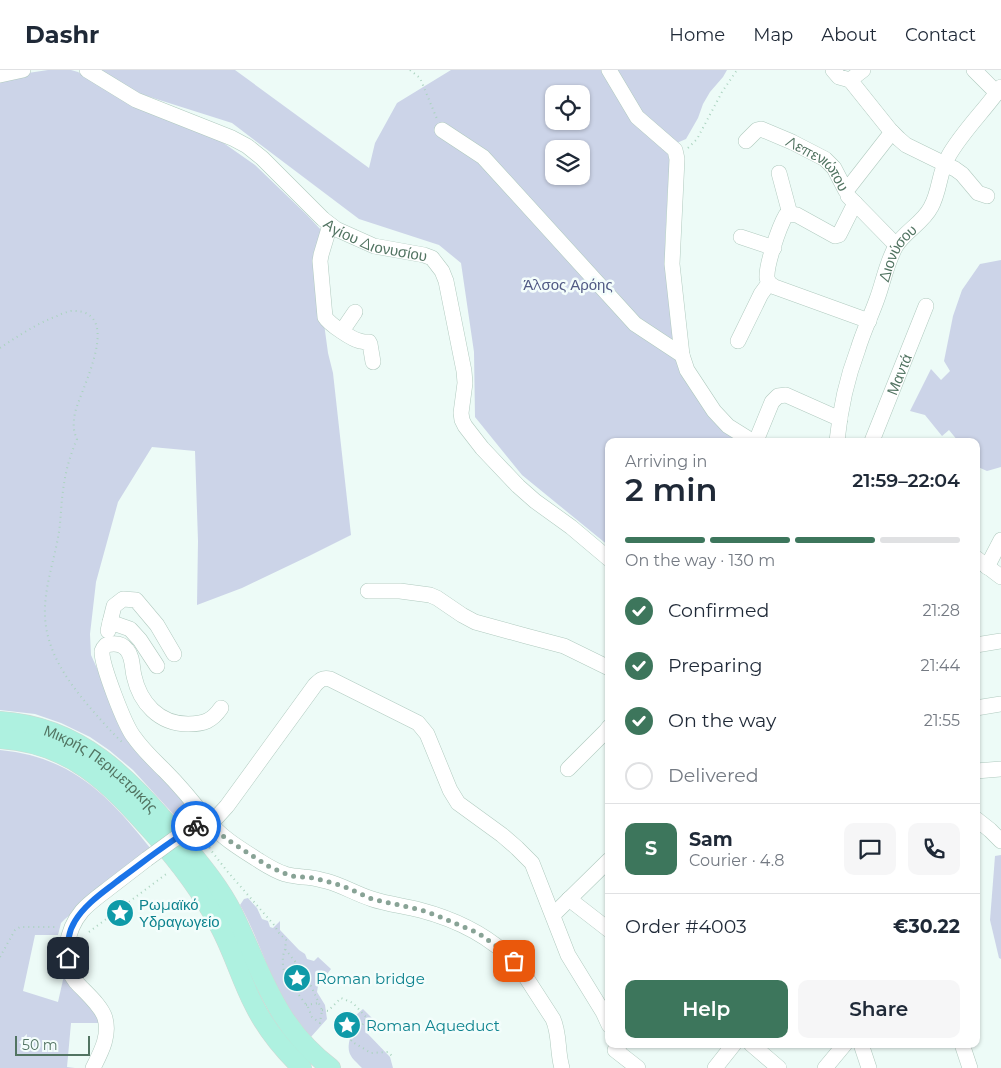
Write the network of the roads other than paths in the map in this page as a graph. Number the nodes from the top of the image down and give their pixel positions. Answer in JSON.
{"nodes":[{"id":1,"x":23,"y":70,"type":"edge"},
{"id":2,"x":87,"y":70,"type":"edge"},
{"id":3,"x":609,"y":70,"type":"edge"},
{"id":4,"x":833,"y":70,"type":"edge"},
{"id":5,"x":863,"y":70,"type":"edge"},
{"id":6,"x":974,"y":70,"type":"edge"},
{"id":7,"x":0,"y":75,"type":"edge"},
{"id":8,"x":850,"y":80,"type":"junction"},
{"id":9,"x":999,"y":90,"type":"edge"},
{"id":10,"x":442,"y":130,"type":"road end"},
{"id":11,"x":892,"y":132,"type":"junction"},
{"id":12,"x":746,"y":140,"type":"dead end"},
{"id":13,"x":944,"y":164,"type":"junction"},
{"id":14,"x":779,"y":174,"type":"dead end"},
{"id":15,"x":987,"y":196,"type":"dead end"},
{"id":16,"x":850,"y":197,"type":"junction"},
{"id":17,"x":790,"y":214,"type":"junction"},
{"id":18,"x":330,"y":225,"type":"junction"},
{"id":19,"x":740,"y":237,"type":"dead end"},
{"id":20,"x":896,"y":245,"type":"junction"},
{"id":21,"x":774,"y":248,"type":"junction"},
{"id":22,"x":769,"y":283,"type":"junction"},
{"id":23,"x":926,"y":306,"type":"dead end"},
{"id":24,"x":355,"y":312,"type":"dead end"},
{"id":25,"x":869,"y":321,"type":"junction"},
{"id":26,"x":342,"y":331,"type":"junction"},
{"id":27,"x":738,"y":341,"type":"dead end"},
{"id":28,"x":682,"y":356,"type":"junction"},
{"id":29,"x":373,"y":362,"type":"dead end"},
{"id":30,"x":840,"y":419,"type":"junction"},
{"id":31,"x":747,"y":438,"type":"edge"},
{"id":32,"x":757,"y":438,"type":"edge"},
{"id":33,"x":837,"y":438,"type":"edge"},
{"id":34,"x":873,"y":438,"type":"edge"},
{"id":35,"x":1001,"y":540,"type":"edge"},
{"id":36,"x":605,"y":556,"type":"edge"},
{"id":37,"x":982,"y":563,"type":"edge"},
{"id":38,"x":1001,"y":577,"type":"edge"},
{"id":39,"x":368,"y":591,"type":"dead end"},
{"id":40,"x":110,"y":622,"type":"junction"},
{"id":41,"x":1001,"y":641,"type":"edge"},
{"id":42,"x":980,"y":644,"type":"edge"},
{"id":43,"x":106,"y":645,"type":"junction"},
{"id":44,"x":174,"y":654,"type":"dead end"},
{"id":45,"x":157,"y":666,"type":"dead end"},
{"id":46,"x":605,"y":666,"type":"edge"},
{"id":47,"x":1001,"y":704,"type":"edge"},
{"id":48,"x":980,"y":707,"type":"edge"},
{"id":49,"x":221,"y":708,"type":"dead end"},
{"id":50,"x":0,"y":721,"type":"edge"},
{"id":51,"x":605,"y":732,"type":"edge"},
{"id":52,"x":0,"y":739,"type":"edge"},
{"id":53,"x":568,"y":769,"type":"dead end"},
{"id":54,"x":1001,"y":769,"type":"edge"},
{"id":55,"x":980,"y":771,"type":"edge"},
{"id":56,"x":980,"y":822,"type":"edge"},
{"id":57,"x":202,"y":823,"type":"junction"},
{"id":58,"x":1001,"y":841,"type":"edge"},
{"id":59,"x":605,"y":864,"type":"edge"},
{"id":60,"x":569,"y":899,"type":"junction"},
{"id":61,"x":553,"y":916,"type":"junction"},
{"id":62,"x":605,"y":927,"type":"edge"},
{"id":63,"x":605,"y":1016,"type":"edge"},
{"id":64,"x":617,"y":1048,"type":"edge"},
{"id":65,"x":619,"y":1048,"type":"edge"},
{"id":66,"x":731,"y":1048,"type":"edge"},
{"id":67,"x":756,"y":1048,"type":"edge"},
{"id":68,"x":842,"y":1048,"type":"edge"},
{"id":69,"x":862,"y":1048,"type":"edge"},
{"id":70,"x":963,"y":1048,"type":"edge"},
{"id":71,"x":93,"y":1068,"type":"edge"},
{"id":72,"x":302,"y":1068,"type":"edge"},
{"id":73,"x":331,"y":1068,"type":"edge"},
{"id":74,"x":562,"y":1068,"type":"edge"},
{"id":75,"x":617,"y":1068,"type":"edge"},
{"id":76,"x":638,"y":1068,"type":"edge"},
{"id":77,"x":714,"y":1068,"type":"edge"},
{"id":78,"x":778,"y":1068,"type":"edge"},
{"id":79,"x":825,"y":1068,"type":"edge"},
{"id":80,"x":869,"y":1068,"type":"edge"},
{"id":81,"x":970,"y":1068,"type":"edge"}],
"edges":[{"from":1,"to":7,"type":"street"},
{"from":2,"to":18,"type":"street","name":"Αγίου Διονυσίου"},
{"from":3,"to":28,"type":"street"},
{"from":4,"to":8,"type":"street"},
{"from":5,"to":8,"type":"street"},
{"from":6,"to":9,"type":"street"},
{"from":8,"to":11,"type":"street"},
{"from":9,"to":13,"type":"street","name":"Διονύσου"},
{"from":10,"to":28,"type":"street"},
{"from":11,"to":13,"type":"street"},
{"from":11,"to":16,"type":"street","name":"Λεπενιώτου"},
{"from":12,"to":16,"type":"street","name":"Λεπενιώτου"},
{"from":13,"to":15,"type":"street"},
{"from":13,"to":20,"type":"street","name":"Διονύσου"},
{"from":14,"to":17,"type":"street"},
{"from":16,"to":17,"type":"street"},
{"from":16,"to":20,"type":"street"},
{"from":17,"to":21,"type":"street"},
{"from":18,"to":26,"type":"street"},
{"from":18,"to":36,"type":"street","name":"Αγίου Διονυσίου"},
{"from":19,"to":21,"type":"street"},
{"from":20,"to":25,"type":"street","name":"Διονύσου"},
{"from":21,"to":22,"type":"street"},
{"from":22,"to":25,"type":"street"},
{"from":22,"to":27,"type":"street"},
{"from":23,"to":34,"type":"street","name":"Μαντά"},
{"from":24,"to":26,"type":"street"},
{"from":25,"to":30,"type":"street","name":"Διονύσου"},
{"from":26,"to":29,"type":"street"},
{"from":28,"to":31,"type":"street"},
{"from":30,"to":32,"type":"street"},
{"from":30,"to":33,"type":"street","name":"Διονύσου"},
{"from":35,"to":37,"type":"street"},
{"from":37,"to":38,"type":"street"},
{"from":39,"to":46,"type":"street"},
{"from":40,"to":43,"type":"street"},
{"from":40,"to":44,"type":"street"},
{"from":40,"to":45,"type":"street"},
{"from":41,"to":42,"type":"street"},
{"from":43,"to":49,"type":"street"},
{"from":43,"to":57,"type":"street"},
{"from":47,"to":48,"type":"street"},
{"from":50,"to":73,"type":"main road","name":"Μικρής Περιμετρικής"},
{"from":51,"to":53,"type":"street"},
{"from":52,"to":72,"type":"main road","name":"Μικρής Περιμετρικής"},
{"from":54,"to":55,"type":"street"},
{"from":56,"to":58,"type":"street"},
{"from":57,"to":61,"type":"street"},
{"from":57,"to":71,"type":"street","bridge":true},
{"from":57,"to":74,"type":"street"},
{"from":59,"to":60,"type":"street"},
{"from":60,"to":61,"type":"street"},
{"from":60,"to":62,"type":"street"},
{"from":61,"to":63,"type":"street"},
{"from":64,"to":75,"type":"street"},
{"from":65,"to":76,"type":"street"},
{"from":66,"to":77,"type":"street"},
{"from":67,"to":78,"type":"street"},
{"from":68,"to":79,"type":"street"},
{"from":69,"to":80,"type":"street"},
{"from":70,"to":81,"type":"street"}]}
